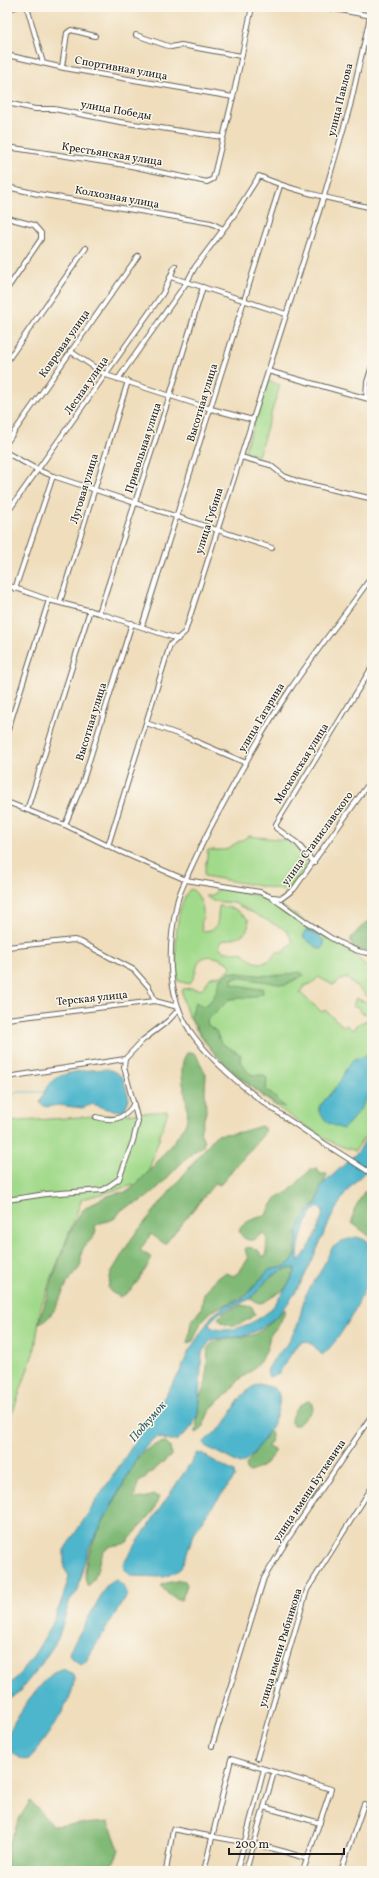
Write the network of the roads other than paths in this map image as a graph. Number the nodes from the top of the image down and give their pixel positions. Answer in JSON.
{"nodes":[{"id":1,"x":16,"y":7,"type":"edge"},
{"id":2,"x":27,"y":7,"type":"edge"},
{"id":3,"x":252,"y":7,"type":"edge"},
{"id":4,"x":324,"y":7,"type":"edge"},
{"id":5,"x":372,"y":8,"type":"edge"},
{"id":6,"x":7,"y":9,"type":"edge"},
{"id":7,"x":371,"y":16,"type":"edge"},
{"id":8,"x":136,"y":35,"type":"dead end"},
{"id":9,"x":95,"y":36,"type":"dead end"},
{"id":10,"x":7,"y":55,"type":"edge"},
{"id":11,"x":241,"y":56,"type":"junction"},
{"id":12,"x":43,"y":63,"type":"junction"},
{"id":13,"x":62,"y":67,"type":"junction"},
{"id":14,"x":233,"y":97,"type":"junction"},
{"id":15,"x":7,"y":103,"type":"edge"},
{"id":16,"x":222,"y":137,"type":"junction"},
{"id":17,"x":7,"y":147,"type":"edge"},
{"id":18,"x":280,"y":186,"type":"junction"},
{"id":19,"x":7,"y":187,"type":"edge"},
{"id":20,"x":324,"y":196,"type":"junction"},
{"id":21,"x":372,"y":208,"type":"edge"},
{"id":22,"x":7,"y":218,"type":"edge"},
{"id":23,"x":223,"y":228,"type":"junction"},
{"id":24,"x":86,"y":248,"type":"dead end"},
{"id":25,"x":138,"y":256,"type":"dead end"},
{"id":26,"x":176,"y":266,"type":"dead end"},
{"id":27,"x":171,"y":277,"type":"junction"},
{"id":28,"x":187,"y":282,"type":"junction"},
{"id":29,"x":203,"y":287,"type":"junction"},
{"id":30,"x":7,"y":289,"type":"edge"},
{"id":31,"x":244,"y":300,"type":"junction"},
{"id":32,"x":286,"y":314,"type":"junction"},
{"id":33,"x":70,"y":352,"type":"junction"},
{"id":34,"x":7,"y":361,"type":"edge"},
{"id":35,"x":372,"y":366,"type":"edge"},
{"id":36,"x":268,"y":371,"type":"junction"},
{"id":37,"x":106,"y":375,"type":"junction"},
{"id":38,"x":118,"y":378,"type":"junction"},
{"id":39,"x":128,"y":382,"type":"junction"},
{"id":40,"x":170,"y":395,"type":"junction"},
{"id":41,"x":366,"y":398,"type":"junction"},
{"id":42,"x":372,"y":400,"type":"edge"},
{"id":43,"x":211,"y":409,"type":"junction"},
{"id":44,"x":253,"y":420,"type":"junction"},
{"id":45,"x":7,"y":442,"type":"edge"},
{"id":46,"x":7,"y":453,"type":"edge"},
{"id":47,"x":241,"y":457,"type":"junction"},
{"id":48,"x":38,"y":470,"type":"junction"},
{"id":49,"x":53,"y":476,"type":"junction"},
{"id":50,"x":94,"y":490,"type":"junction"},
{"id":51,"x":372,"y":496,"type":"edge"},
{"id":52,"x":136,"y":504,"type":"junction"},
{"id":53,"x":7,"y":513,"type":"edge"},
{"id":54,"x":177,"y":516,"type":"junction"},
{"id":55,"x":217,"y":530,"type":"junction"},
{"id":56,"x":272,"y":548,"type":"dead end"},
{"id":57,"x":372,"y":576,"type":"edge"},
{"id":58,"x":7,"y":586,"type":"edge"},
{"id":59,"x":15,"y":589,"type":"junction"},
{"id":60,"x":48,"y":600,"type":"junction"},
{"id":61,"x":60,"y":602,"type":"junction"},
{"id":62,"x":90,"y":610,"type":"junction"},
{"id":63,"x":99,"y":612,"type":"junction"},
{"id":64,"x":132,"y":623,"type":"junction"},
{"id":65,"x":142,"y":626,"type":"junction"},
{"id":66,"x":178,"y":639,"type":"junction"},
{"id":67,"x":372,"y":667,"type":"edge"},
{"id":68,"x":146,"y":723,"type":"junction"},
{"id":69,"x":7,"y":732,"type":"edge"},
{"id":70,"x":246,"y":763,"type":"junction"},
{"id":71,"x":372,"y":779,"type":"edge"},
{"id":72,"x":7,"y":802,"type":"edge"},
{"id":73,"x":27,"y":810,"type":"junction"},
{"id":74,"x":65,"y":826,"type":"junction"},
{"id":75,"x":108,"y":846,"type":"junction"},
{"id":76,"x":314,"y":863,"type":"junction"},
{"id":77,"x":186,"y":880,"type":"junction"},
{"id":78,"x":271,"y":897,"type":"junction"},
{"id":79,"x":7,"y":947,"type":"edge"},
{"id":80,"x":372,"y":953,"type":"edge"},
{"id":81,"x":155,"y":1001,"type":"junction"},
{"id":82,"x":178,"y":1008,"type":"junction"},
{"id":83,"x":7,"y":1019,"type":"edge"},
{"id":84,"x":125,"y":1059,"type":"junction"},
{"id":85,"x":7,"y":1077,"type":"edge"},
{"id":86,"x":134,"y":1103,"type":"junction"},
{"id":87,"x":96,"y":1117,"type":"dead end"},
{"id":88,"x":372,"y":1174,"type":"edge"},
{"id":89,"x":7,"y":1200,"type":"edge"},
{"id":90,"x":372,"y":1415,"type":"edge"},
{"id":91,"x":372,"y":1487,"type":"edge"},
{"id":92,"x":212,"y":1746,"type":"dead end"},
{"id":93,"x":257,"y":1758,"type":"dead end"},
{"id":94,"x":264,"y":1769,"type":"junction"},
{"id":95,"x":274,"y":1772,"type":"junction"},
{"id":96,"x":364,"y":1804,"type":"dead end"},
{"id":97,"x":264,"y":1807,"type":"junction"},
{"id":98,"x":320,"y":1823,"type":"junction"},
{"id":99,"x":212,"y":1836,"type":"junction"},
{"id":100,"x":244,"y":1842,"type":"junction"},
{"id":101,"x":254,"y":1844,"type":"junction"},
{"id":102,"x":307,"y":1859,"type":"junction"},
{"id":103,"x":166,"y":1871,"type":"edge"},
{"id":104,"x":204,"y":1871,"type":"edge"},
{"id":105,"x":237,"y":1871,"type":"edge"},
{"id":106,"x":246,"y":1871,"type":"edge"},
{"id":107,"x":303,"y":1871,"type":"edge"},
{"id":108,"x":341,"y":1871,"type":"edge"}],
"edges":[{"from":1,"to":6,"type":"street"},
{"from":2,"to":12,"type":"street"},
{"from":3,"to":11,"type":"street"},
{"from":4,"to":7,"type":"street"},
{"from":5,"to":7,"type":"street","name":"улица Павлова"},
{"from":7,"to":20,"type":"street","name":"улица Павлова"},
{"from":8,"to":11,"type":"street"},
{"from":9,"to":13,"type":"street"},
{"from":10,"to":12,"type":"street","name":"Спортивная улица"},
{"from":11,"to":14,"type":"street"},
{"from":12,"to":13,"type":"street","name":"Спортивная улица"},
{"from":13,"to":14,"type":"street","name":"Спортивная улица"},
{"from":14,"to":16,"type":"street"},
{"from":15,"to":16,"type":"street","name":"улица Победы"},
{"from":16,"to":17,"type":"street","name":"Крестьянская улица"},
{"from":18,"to":20,"type":"street"},
{"from":18,"to":23,"type":"street","name":"Лесная улица"},
{"from":18,"to":31,"type":"street","name":"Высотная улица"},
{"from":19,"to":23,"type":"street","name":"Колхозная улица"},
{"from":20,"to":21,"type":"street"},
{"from":20,"to":32,"type":"street","name":"улица Губина"},
{"from":22,"to":30,"type":"street"},
{"from":23,"to":28,"type":"street","name":"Лесная улица"},
{"from":24,"to":34,"type":"street"},
{"from":25,"to":33,"type":"street","name":"Ковровая улица"},
{"from":26,"to":27,"type":"street","name":"Лесная улица"},
{"from":27,"to":28,"type":"street"},
{"from":27,"to":37,"type":"street","name":"Лесная улица"},
{"from":28,"to":29,"type":"street"},
{"from":28,"to":38,"type":"street","name":"Лесная улица"},
{"from":29,"to":31,"type":"street"},
{"from":29,"to":40,"type":"street","name":"Привольная улица"},
{"from":31,"to":32,"type":"street"},
{"from":31,"to":43,"type":"street","name":"Высотная улица"},
{"from":32,"to":36,"type":"street","name":"улица Губина"},
{"from":33,"to":37,"type":"street"},
{"from":33,"to":45,"type":"street","name":"Ковровая улица"},
{"from":35,"to":41,"type":"street"},
{"from":36,"to":41,"type":"street"},
{"from":36,"to":44,"type":"street","name":"улица Губина"},
{"from":37,"to":38,"type":"street"},
{"from":37,"to":48,"type":"street","name":"Лесная улица"},
{"from":38,"to":39,"type":"street"},
{"from":39,"to":40,"type":"street"},
{"from":39,"to":50,"type":"street","name":"Луговая улица"},
{"from":40,"to":43,"type":"street"},
{"from":40,"to":52,"type":"street","name":"Привольная улица"},
{"from":41,"to":42,"type":"street"},
{"from":43,"to":44,"type":"street"},
{"from":43,"to":54,"type":"street","name":"Высотная улица"},
{"from":44,"to":47,"type":"street","name":"улица Губина"},
{"from":46,"to":48,"type":"street"},
{"from":47,"to":51,"type":"street"},
{"from":47,"to":55,"type":"street","name":"улица Губина"},
{"from":48,"to":49,"type":"street"},
{"from":48,"to":53,"type":"street","name":"Лесная улица"},
{"from":49,"to":50,"type":"street"},
{"from":49,"to":59,"type":"street"},
{"from":50,"to":52,"type":"street"},
{"from":50,"to":61,"type":"street","name":"Луговая улица"},
{"from":52,"to":54,"type":"street"},
{"from":52,"to":63,"type":"street","name":"Привольная улица"},
{"from":54,"to":55,"type":"street"},
{"from":54,"to":65,"type":"street","name":"Высотная улица"},
{"from":55,"to":56,"type":"street"},
{"from":55,"to":66,"type":"street","name":"улица Губина"},
{"from":57,"to":70,"type":"street","name":"улица Гагарина"},
{"from":58,"to":59,"type":"street"},
{"from":59,"to":60,"type":"street"},
{"from":60,"to":61,"type":"street"},
{"from":60,"to":69,"type":"street"},
{"from":61,"to":62,"type":"street"},
{"from":62,"to":63,"type":"street"},
{"from":62,"to":73,"type":"street"},
{"from":63,"to":64,"type":"street"},
{"from":64,"to":65,"type":"street"},
{"from":64,"to":74,"type":"street","name":"Высотная улица"},
{"from":65,"to":66,"type":"street"},
{"from":66,"to":68,"type":"street","name":"улица Губина"},
{"from":67,"to":76,"type":"street","name":"Московская улица"},
{"from":68,"to":70,"type":"street"},
{"from":68,"to":75,"type":"street","name":"улица Губина"},
{"from":70,"to":77,"type":"street","name":"улица Гагарина"},
{"from":71,"to":76,"type":"street","name":"улица Станиславского"},
{"from":72,"to":73,"type":"street"},
{"from":73,"to":74,"type":"street"},
{"from":74,"to":75,"type":"street"},
{"from":75,"to":77,"type":"street"},
{"from":76,"to":78,"type":"street","name":"улица Станиславского"},
{"from":77,"to":78,"type":"street"},
{"from":77,"to":82,"type":"street","name":"улица Гагарина"},
{"from":78,"to":80,"type":"street"},
{"from":79,"to":81,"type":"street"},
{"from":81,"to":82,"type":"street","name":"Терская улица"},
{"from":81,"to":83,"type":"street","name":"Терская улица"},
{"from":82,"to":84,"type":"street"},
{"from":82,"to":88,"type":"street","name":"улица Гагарина"},
{"from":84,"to":85,"type":"street"},
{"from":84,"to":86,"type":"street"},
{"from":86,"to":87,"type":"street"},
{"from":86,"to":89,"type":"street"},
{"from":90,"to":92,"type":"street","name":"улица имени Буткевича"},
{"from":91,"to":93,"type":"street","name":"улица имени Рыбникова"},
{"from":94,"to":95,"type":"street"},
{"from":94,"to":99,"type":"street"},
{"from":94,"to":100,"type":"street"},
{"from":95,"to":97,"type":"street"},
{"from":95,"to":98,"type":"street"},
{"from":96,"to":108,"type":"street"},
{"from":97,"to":98,"type":"street"},
{"from":97,"to":101,"type":"street"},
{"from":98,"to":102,"type":"street"},
{"from":99,"to":100,"type":"street"},
{"from":99,"to":103,"type":"street"},
{"from":99,"to":104,"type":"street"},
{"from":100,"to":101,"type":"street"},
{"from":100,"to":105,"type":"street"},
{"from":101,"to":102,"type":"street"},
{"from":101,"to":106,"type":"street"},
{"from":102,"to":107,"type":"street"}]}
